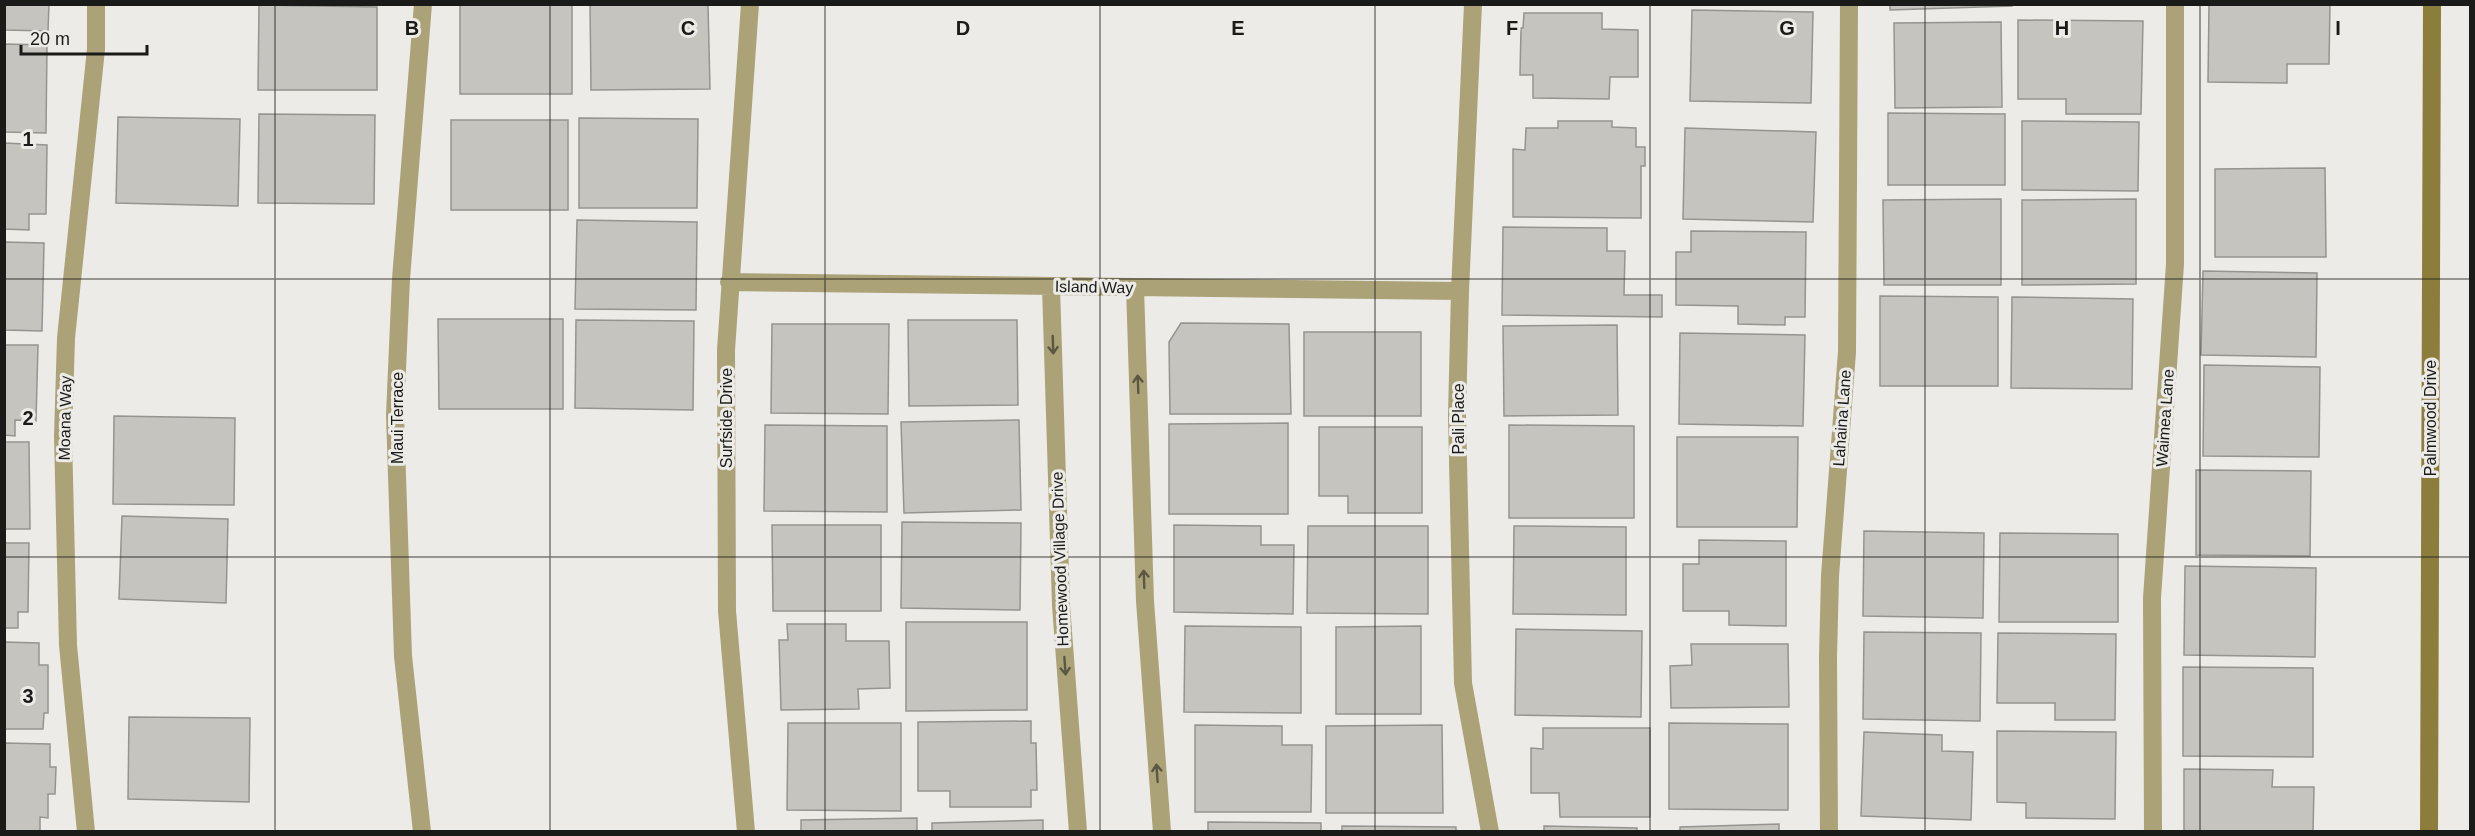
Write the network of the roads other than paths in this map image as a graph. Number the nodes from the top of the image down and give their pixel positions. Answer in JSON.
{"nodes":[{"id":1,"x":96,"y":4,"type":"edge"},
{"id":2,"x":423,"y":4,"type":"edge"},
{"id":3,"x":750,"y":4,"type":"edge"},
{"id":4,"x":1473,"y":4,"type":"edge"},
{"id":5,"x":1849,"y":4,"type":"edge"},
{"id":6,"x":2175,"y":4,"type":"edge"},
{"id":7,"x":2432,"y":4,"type":"edge"},
{"id":8,"x":729,"y":282,"type":"junction"},
{"id":9,"x":1051,"y":287,"type":"junction"},
{"id":10,"x":1135,"y":287,"type":"junction"},
{"id":11,"x":1460,"y":291,"type":"junction"},
{"id":12,"x":86,"y":831,"type":"edge"},
{"id":13,"x":422,"y":831,"type":"edge"},
{"id":14,"x":746,"y":831,"type":"edge"},
{"id":15,"x":1078,"y":831,"type":"edge"},
{"id":16,"x":1162,"y":831,"type":"edge"},
{"id":17,"x":1490,"y":831,"type":"edge"},
{"id":18,"x":1829,"y":831,"type":"edge"},
{"id":19,"x":2153,"y":831,"type":"edge"},
{"id":20,"x":2429,"y":831,"type":"edge"}],
"edges":[{"from":1,"to":12,"type":"street","name":"Moana Way"},
{"from":2,"to":13,"type":"street","name":"Maui Terrace"},
{"from":3,"to":8,"type":"street","name":"Surfside Drive"},
{"from":4,"to":11,"type":"street","name":"Pali Place"},
{"from":5,"to":18,"type":"street","name":"Lahaina Lane"},
{"from":6,"to":19,"type":"street","name":"Waimea Lane"},
{"from":7,"to":20,"type":"street","name":"Palmwood Drive"},
{"from":8,"to":9,"type":"street","name":"Island Way"},
{"from":8,"to":14,"type":"street","name":"Surfside Drive"},
{"from":9,"to":10,"type":"street","name":"Island Way"},
{"from":9,"to":15,"type":"street","name":"Homewood Village Drive","one_way":true},
{"from":10,"to":11,"type":"street","name":"Island Way"},
{"from":16,"to":10,"type":"street","one_way":true},
{"from":11,"to":17,"type":"street","name":"Pali Place"}]}
